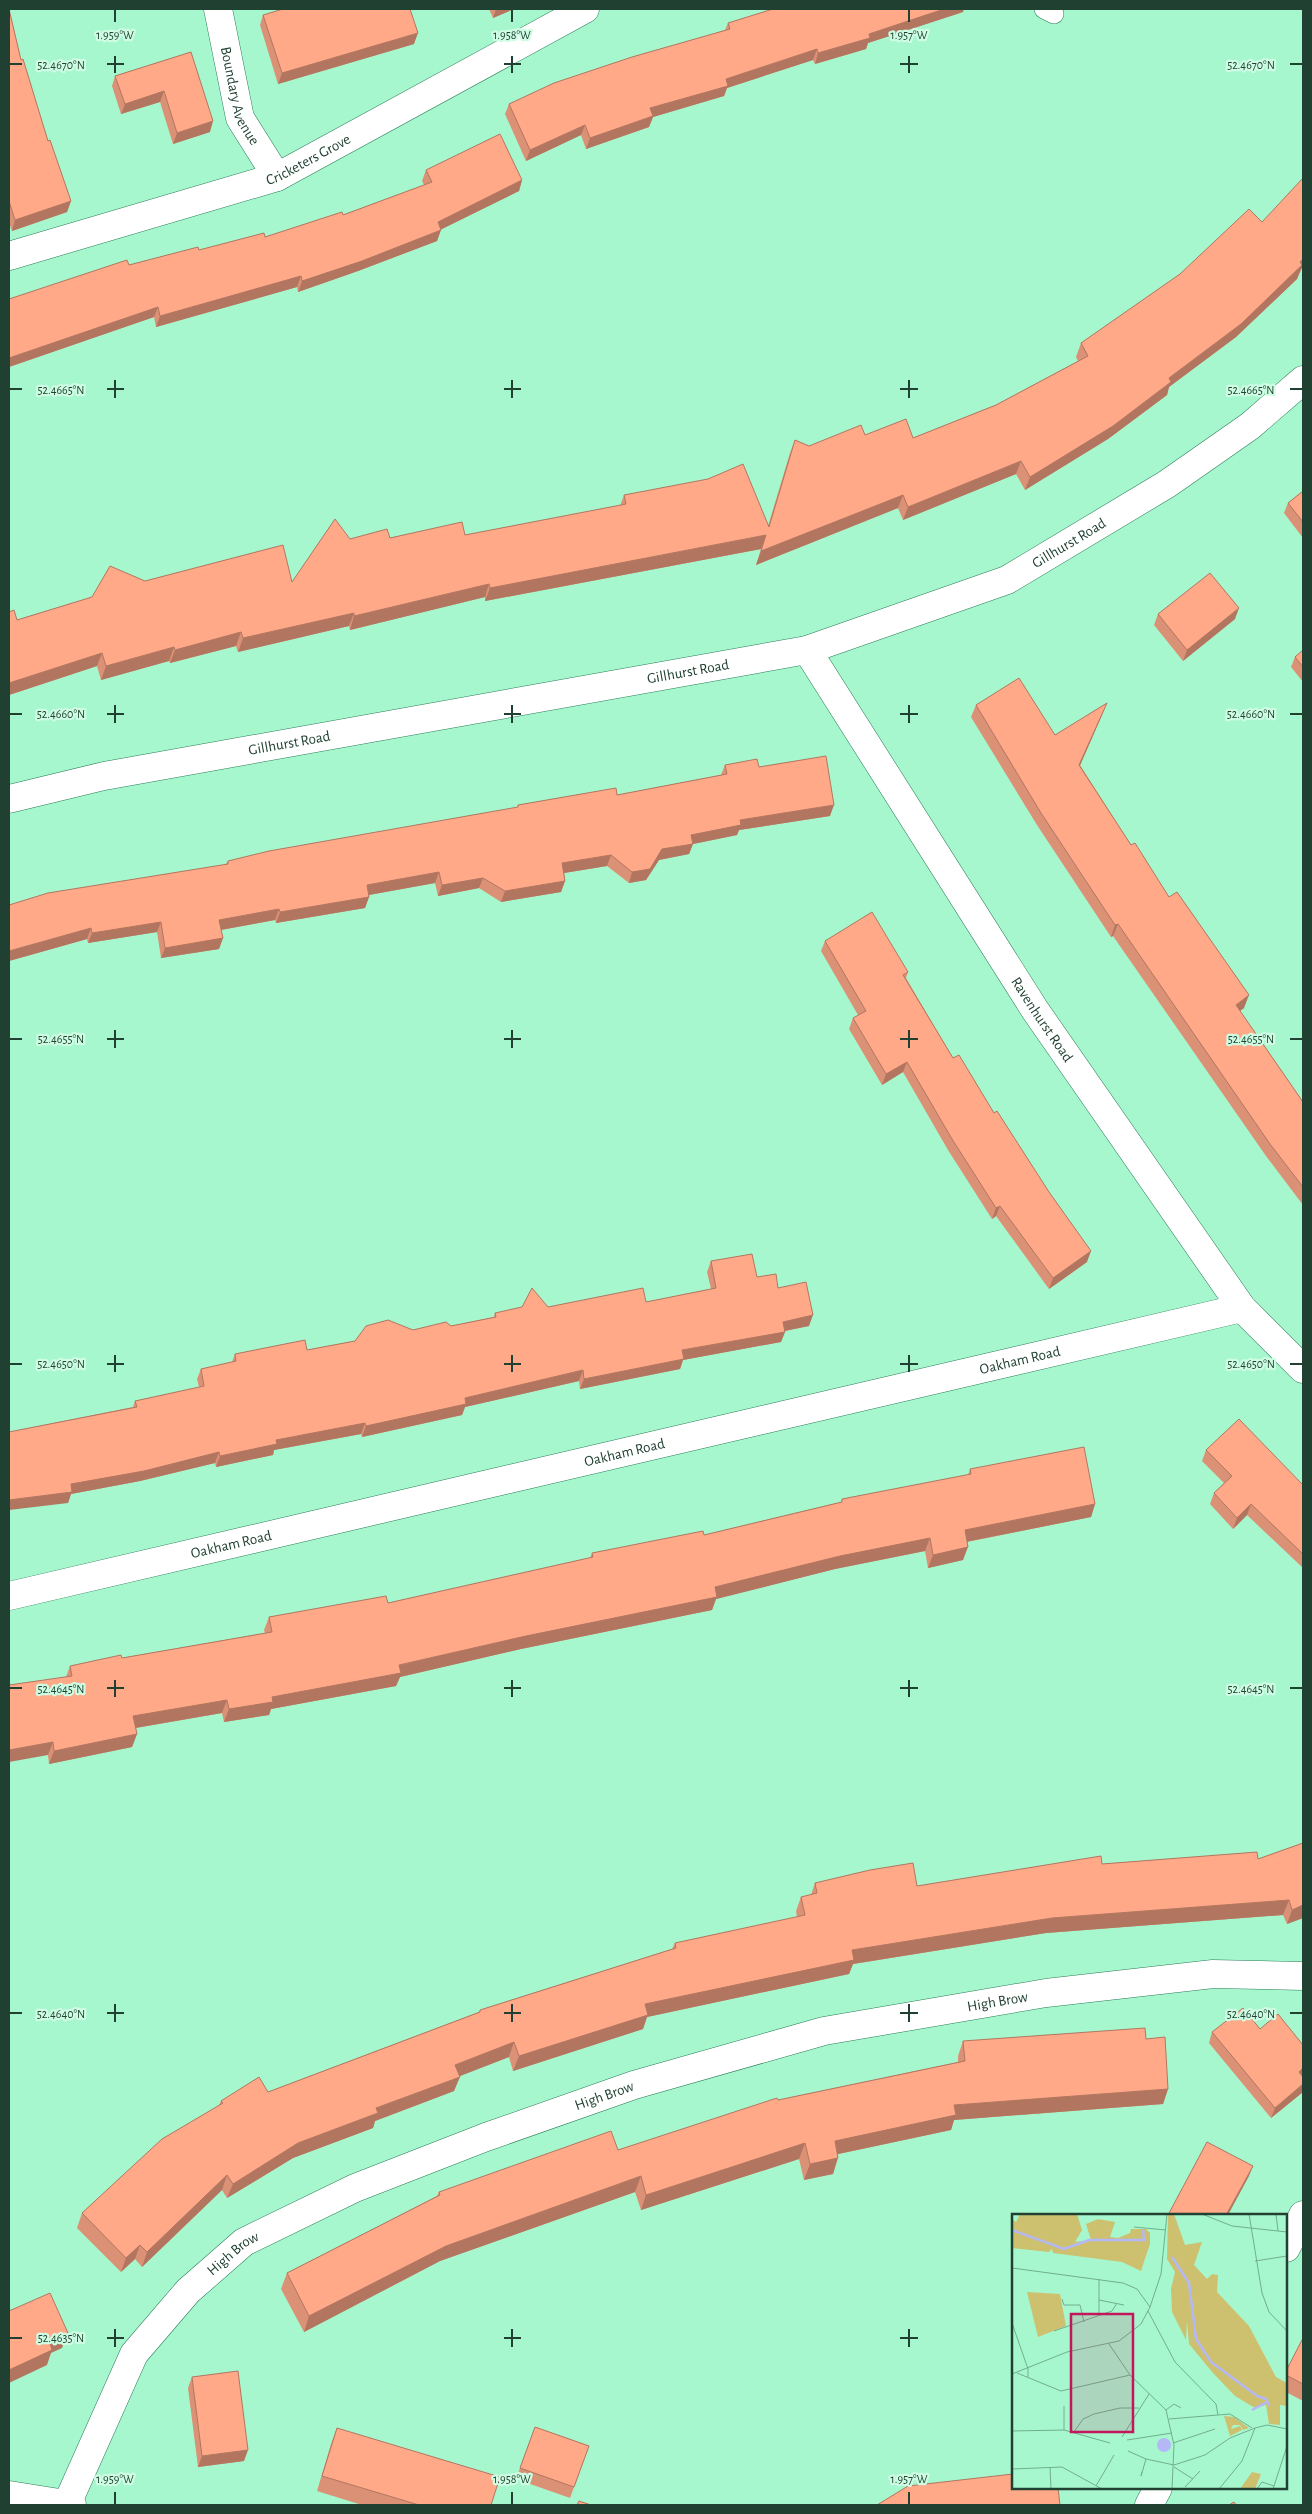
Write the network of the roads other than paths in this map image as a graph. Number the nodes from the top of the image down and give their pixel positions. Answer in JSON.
{"nodes":[{"id":1,"x":218,"y":9,"type":"edge"},
{"id":2,"x":585,"y":9,"type":"edge"},
{"id":3,"x":277,"y":177,"type":"junction"},
{"id":4,"x":9,"y":256,"type":"edge"},
{"id":5,"x":1303,"y":380,"type":"edge"},
{"id":6,"x":808,"y":650,"type":"junction"},
{"id":7,"x":9,"y":799,"type":"edge"},
{"id":8,"x":1242,"y":1308,"type":"junction"},
{"id":9,"x":1303,"y":1369,"type":"edge"},
{"id":10,"x":9,"y":1596,"type":"edge"},
{"id":11,"x":1303,"y":1976,"type":"edge"},
{"id":12,"x":1303,"y":2215,"type":"edge"},
{"id":13,"x":1287,"y":2246,"type":"edge"},
{"id":14,"x":1157,"y":2489,"type":"edge"},
{"id":15,"x":9,"y":2495,"type":"edge"},
{"id":16,"x":69,"y":2505,"type":"edge"},
{"id":17,"x":1149,"y":2505,"type":"edge"}],
"edges":[{"from":1,"to":3,"type":"street","name":"Boundary Avenue"},
{"from":2,"to":3,"type":"street","name":"Cricketers Grove"},
{"from":3,"to":4,"type":"street","name":"Cricketers Grove"},
{"from":5,"to":6,"type":"street","name":"Gillhurst Road"},
{"from":6,"to":7,"type":"street","name":"Gillhurst Road"},
{"from":6,"to":8,"type":"street","name":"Ravenhurst Road"},
{"from":8,"to":9,"type":"street","name":"Ravenhurst Road"},
{"from":8,"to":10,"type":"street","name":"Oakham Road"},
{"from":11,"to":16,"type":"street","name":"High Brow"},
{"from":12,"to":13,"type":"street"},
{"from":14,"to":17,"type":"street"},
{"from":15,"to":16,"type":"street"}]}
